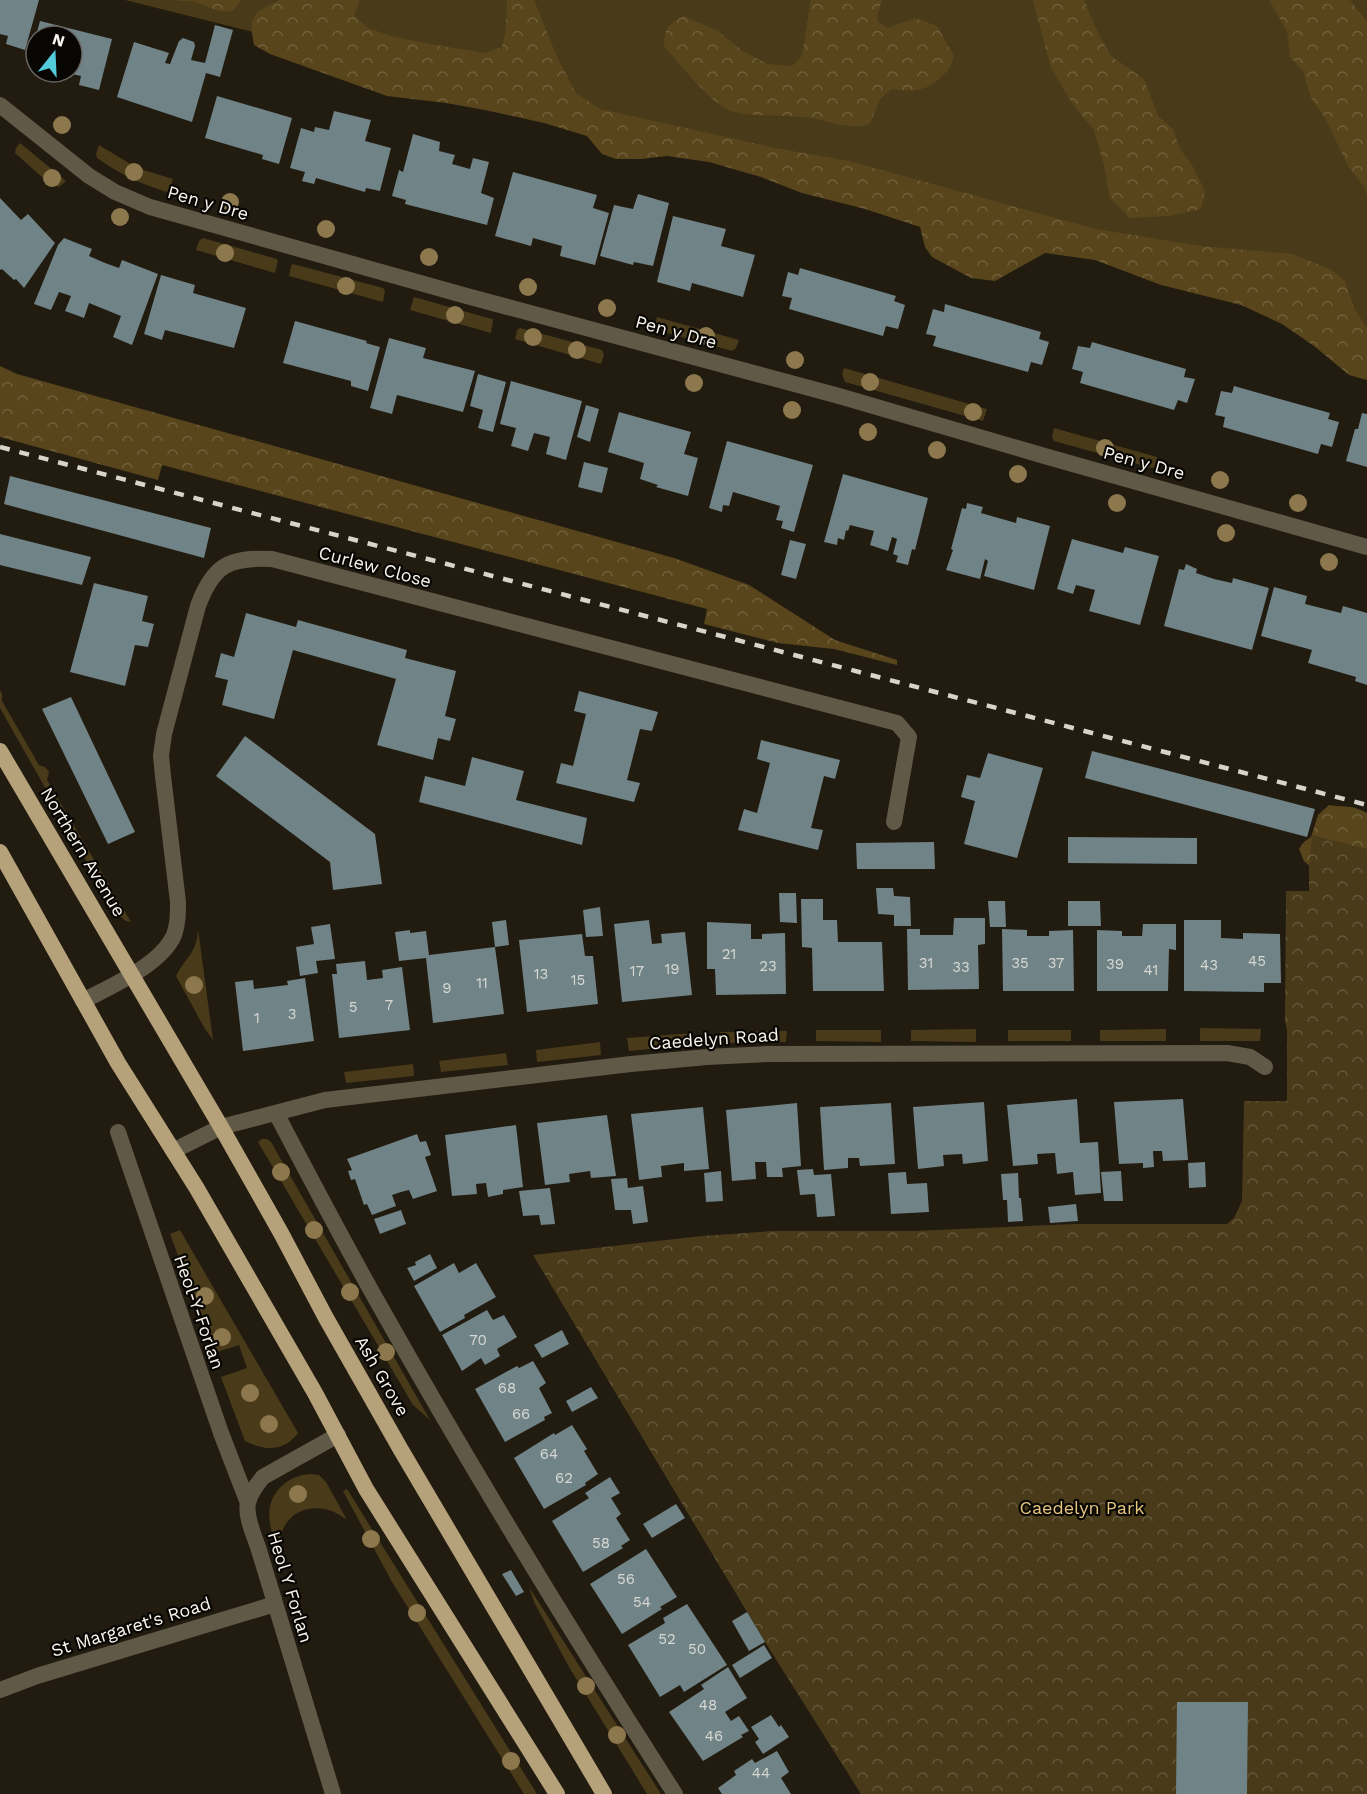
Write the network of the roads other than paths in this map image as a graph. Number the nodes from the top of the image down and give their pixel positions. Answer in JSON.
{"nodes":[{"id":1,"x":0,"y":105,"type":"edge"},
{"id":2,"x":1367,"y":547,"type":"edge"},
{"id":3,"x":0,"y":751,"type":"edge"},
{"id":4,"x":894,"y":822,"type":"dead end"},
{"id":5,"x":0,"y":852,"type":"edge"},
{"id":6,"x":131,"y":974,"type":"junction"},
{"id":7,"x":83,"y":1001,"type":"junction"},
{"id":8,"x":1265,"y":1067,"type":"dead end"},
{"id":9,"x":276,"y":1113,"type":"junction"},
{"id":10,"x":221,"y":1127,"type":"junction"},
{"id":11,"x":118,"y":1132,"type":"dead end"},
{"id":12,"x":173,"y":1151,"type":"junction"},
{"id":13,"x":338,"y":1435,"type":"junction"},
{"id":14,"x":248,"y":1503,"type":"junction"},
{"id":15,"x":275,"y":1604,"type":"junction"},
{"id":16,"x":0,"y":1690,"type":"edge"},
{"id":17,"x":333,"y":1794,"type":"edge"},
{"id":18,"x":557,"y":1794,"type":"edge"},
{"id":19,"x":604,"y":1794,"type":"edge"},
{"id":20,"x":675,"y":1794,"type":"edge"}],
"edges":[{"from":1,"to":2,"type":"street","name":"Pen y Dre"},
{"from":3,"to":6,"type":"highway","name":"Northern Avenue"},
{"from":4,"to":6,"type":"street","name":"Curlew Close"},
{"from":5,"to":7,"type":"highway"},
{"from":6,"to":7,"type":"street","name":"Curlew Close"},
{"from":6,"to":10,"type":"highway","name":"Ash Grove"},
{"from":7,"to":12,"type":"highway"},
{"from":8,"to":9,"type":"street","name":"Caedelyn Road"},
{"from":9,"to":10,"type":"street","name":"Caedelyn Road"},
{"from":9,"to":20,"type":"street","name":"Ash Grove"},
{"from":10,"to":12,"type":"street","name":"Caedelyn Road"},
{"from":10,"to":19,"type":"highway","name":"Ash Grove"},
{"from":11,"to":14,"type":"street","name":"Heol-Y-Forlan"},
{"from":12,"to":13,"type":"highway"},
{"from":13,"to":14,"type":"street"},
{"from":13,"to":18,"type":"highway"},
{"from":14,"to":15,"type":"street","name":"Heol Y Forlan"},
{"from":15,"to":16,"type":"street","name":"St Margaret's Road"},
{"from":15,"to":17,"type":"street","name":"Heol Y Forlan"}]}
